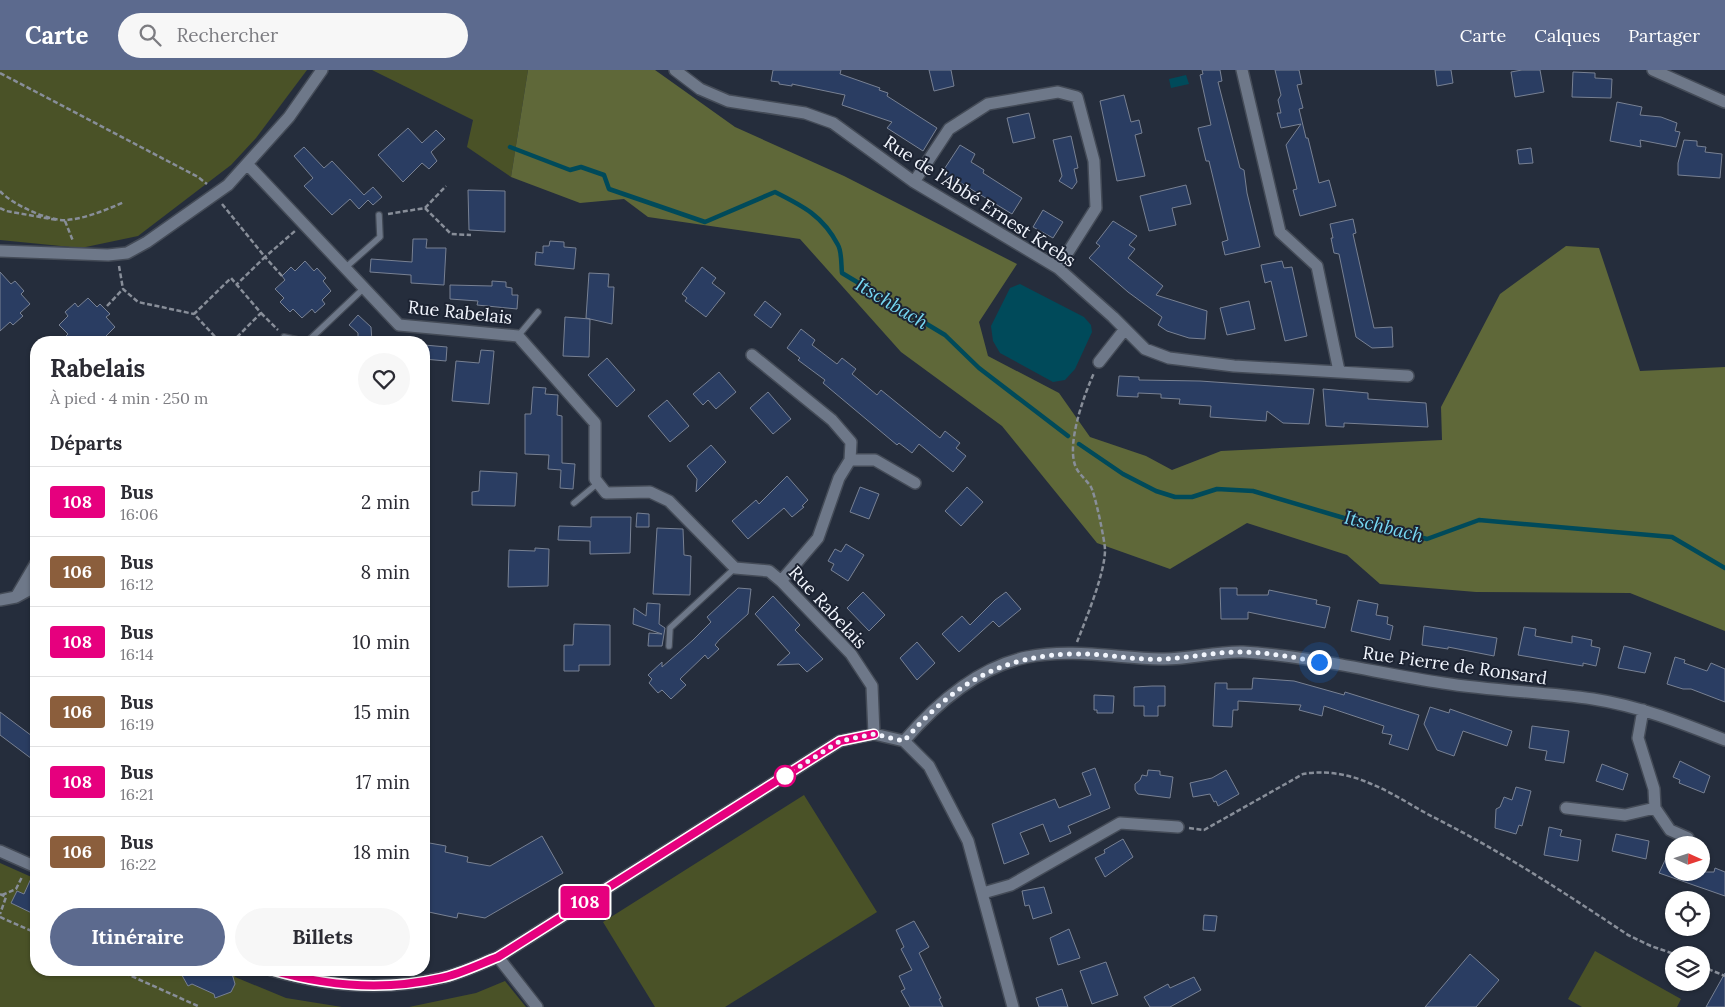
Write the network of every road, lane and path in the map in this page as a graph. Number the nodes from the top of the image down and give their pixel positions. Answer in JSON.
{"nodes":[{"id":1,"x":322,"y":70,"type":"edge"},
{"id":2,"x":674,"y":70,"type":"edge"},
{"id":3,"x":1242,"y":70,"type":"edge"},
{"id":4,"x":1653,"y":70,"type":"edge"},
{"id":5,"x":0,"y":73,"type":"edge"},
{"id":6,"x":1725,"y":102,"type":"edge"},
{"id":7,"x":248,"y":165,"type":"junction"},
{"id":8,"x":914,"y":182,"type":"junction"},
{"id":9,"x":446,"y":186,"type":"dead end"},
{"id":10,"x":0,"y":191,"type":"edge"},
{"id":11,"x":216,"y":194,"type":"junction"},
{"id":12,"x":124,"y":202,"type":"dead end"},
{"id":13,"x":0,"y":208,"type":"edge"},
{"id":14,"x":424,"y":208,"type":"junction"},
{"id":15,"x":379,"y":215,"type":"joint"},
{"id":16,"x":65,"y":221,"type":"junction"},
{"id":17,"x":304,"y":223,"type":"junction"},
{"id":18,"x":471,"y":235,"type":"dead end"},
{"id":19,"x":0,"y":251,"type":"edge"},
{"id":20,"x":117,"y":254,"type":"junction"},
{"id":21,"x":78,"y":255,"type":"junction"},
{"id":22,"x":265,"y":257,"type":"junction"},
{"id":23,"x":344,"y":268,"type":"junction"},
{"id":24,"x":1058,"y":268,"type":"junction"},
{"id":25,"x":282,"y":276,"type":"dead end"},
{"id":26,"x":236,"y":285,"type":"junction"},
{"id":27,"x":364,"y":288,"type":"junction"},
{"id":28,"x":123,"y":289,"type":"junction"},
{"id":29,"x":107,"y":306,"type":"dead end"},
{"id":30,"x":538,"y":312,"type":"dead end"},
{"id":31,"x":261,"y":313,"type":"junction"},
{"id":32,"x":194,"y":314,"type":"junction"},
{"id":33,"x":1125,"y":329,"type":"junction"},
{"id":34,"x":214,"y":336,"type":"edge"},
{"id":35,"x":238,"y":336,"type":"edge"},
{"id":36,"x":283,"y":336,"type":"edge"},
{"id":37,"x":313,"y":336,"type":"edge"},
{"id":38,"x":518,"y":336,"type":"junction"},
{"id":39,"x":752,"y":355,"type":"dead end"},
{"id":40,"x":1099,"y":362,"type":"joint"},
{"id":41,"x":1339,"y":371,"type":"junction"},
{"id":42,"x":1408,"y":376,"type":"dead end"},
{"id":43,"x":850,"y":460,"type":"junction"},
{"id":44,"x":598,"y":483,"type":"junction"},
{"id":45,"x":915,"y":483,"type":"dead end"},
{"id":46,"x":574,"y":504,"type":"dead end"},
{"id":47,"x":735,"y":568,"type":"junction"},
{"id":48,"x":30,"y":572,"type":"edge"},
{"id":49,"x":781,"y":581,"type":"junction"},
{"id":50,"x":30,"y":589,"type":"edge"},
{"id":51,"x":16,"y":597,"type":"junction"},
{"id":52,"x":0,"y":600,"type":"edge"},
{"id":53,"x":669,"y":646,"type":"dead end"},
{"id":54,"x":1073,"y":654,"type":"junction"},
{"id":55,"x":1644,"y":710,"type":"junction"},
{"id":56,"x":874,"y":734,"type":"junction"},
{"id":57,"x":1725,"y":740,"type":"edge"},
{"id":58,"x":904,"y":741,"type":"junction"},
{"id":59,"x":1566,"y":808,"type":"dead end"},
{"id":60,"x":1655,"y":808,"type":"junction"},
{"id":61,"x":1178,"y":827,"type":"joint"},
{"id":62,"x":1684,"y":836,"type":"edge"},
{"id":63,"x":0,"y":851,"type":"edge"},
{"id":64,"x":30,"y":865,"type":"edge"},
{"id":65,"x":22,"y":877,"type":"dead end"},
{"id":66,"x":983,"y":893,"type":"junction"},
{"id":67,"x":1,"y":894,"type":"edge"},
{"id":68,"x":0,"y":916,"type":"edge"},
{"id":69,"x":30,"y":931,"type":"edge"},
{"id":70,"x":1665,"y":951,"type":"edge"},
{"id":71,"x":498,"y":957,"type":"junction"},
{"id":72,"x":1710,"y":970,"type":"edge"},
{"id":73,"x":131,"y":976,"type":"edge"},
{"id":74,"x":293,"y":976,"type":"edge"},
{"id":75,"x":1725,"y":976,"type":"edge"},
{"id":76,"x":200,"y":1007,"type":"edge"},
{"id":77,"x":538,"y":1007,"type":"edge"},
{"id":78,"x":1013,"y":1007,"type":"edge"}],
"edges":[{"from":1,"to":7,"type":"street"},
{"from":2,"to":8,"type":"street","name":"Rue de l'Abbé Ernest Krebs"},
{"from":3,"to":41,"type":"street"},
{"from":4,"to":6,"type":"street"},
{"from":5,"to":11,"type":"path"},
{"from":7,"to":11,"type":"street"},
{"from":7,"to":17,"type":"street","name":"Rue Rabelais"},
{"from":8,"to":24,"type":"street","name":"Rue de l'Abbé Ernest Krebs"},
{"from":8,"to":24,"type":"street"},
{"from":9,"to":14,"type":"path"},
{"from":10,"to":16,"type":"path"},
{"from":11,"to":20,"type":"street"},
{"from":11,"to":22,"type":"path"},
{"from":12,"to":16,"type":"path"},
{"from":13,"to":16,"type":"path"},
{"from":14,"to":15,"type":"path"},
{"from":14,"to":18,"type":"path"},
{"from":15,"to":23,"type":"lane"},
{"from":16,"to":21,"type":"path"},
{"from":17,"to":22,"type":"path"},
{"from":17,"to":23,"type":"street","name":"Rue Rabelais"},
{"from":19,"to":21,"type":"street"},
{"from":20,"to":21,"type":"street"},
{"from":20,"to":28,"type":"path"},
{"from":22,"to":25,"type":"path"},
{"from":22,"to":26,"type":"path"},
{"from":23,"to":27,"type":"street","name":"Rue Rabelais"},
{"from":24,"to":33,"type":"street","name":"Rue de l'Abbé Ernest Krebs"},
{"from":26,"to":31,"type":"path"},
{"from":26,"to":32,"type":"path"},
{"from":27,"to":37,"type":"lane"},
{"from":27,"to":38,"type":"street","name":"Rue Rabelais"},
{"from":28,"to":29,"type":"path"},
{"from":28,"to":32,"type":"path"},
{"from":30,"to":38,"type":"lane"},
{"from":31,"to":35,"type":"path"},
{"from":31,"to":36,"type":"path"},
{"from":32,"to":34,"type":"path"},
{"from":33,"to":40,"type":"street"},
{"from":33,"to":41,"type":"street","name":"Rue de l'Abbé Ernest Krebs"},
{"from":38,"to":44,"type":"street","name":"Rue Rabelais"},
{"from":39,"to":43,"type":"street"},
{"from":40,"to":54,"type":"path"},
{"from":41,"to":42,"type":"street","name":"Rue de l'Abbé Ernest Krebs"},
{"from":43,"to":45,"type":"street"},
{"from":43,"to":49,"type":"street"},
{"from":44,"to":46,"type":"lane"},
{"from":44,"to":47,"type":"street"},
{"from":47,"to":49,"type":"street","name":"Rue Rabelais"},
{"from":47,"to":53,"type":"lane"},
{"from":48,"to":51,"type":"street"},
{"from":49,"to":56,"type":"street","name":"Rue Rabelais"},
{"from":50,"to":51,"type":"street"},
{"from":51,"to":52,"type":"street"},
{"from":54,"to":55,"type":"street","name":"Rue Pierre de Ronsard"},
{"from":54,"to":58,"type":"street","name":"Rue Pierre de Ronsard"},
{"from":55,"to":57,"type":"street","name":"Rue Pierre de Ronsard"},
{"from":55,"to":60,"type":"street"},
{"from":56,"to":58,"type":"street"},
{"from":56,"to":71,"type":"street"},
{"from":58,"to":66,"type":"street"},
{"from":59,"to":60,"type":"street"},
{"from":60,"to":62,"type":"street"},
{"from":61,"to":66,"type":"street"},
{"from":61,"to":70,"type":"path"},
{"from":63,"to":64,"type":"street"},
{"from":65,"to":67,"type":"path"},
{"from":66,"to":78,"type":"street"},
{"from":67,"to":68,"type":"path"},
{"from":68,"to":69,"type":"path"},
{"from":71,"to":74,"type":"street"},
{"from":71,"to":77,"type":"street"},
{"from":72,"to":75,"type":"path"},
{"from":73,"to":76,"type":"path"}]}
